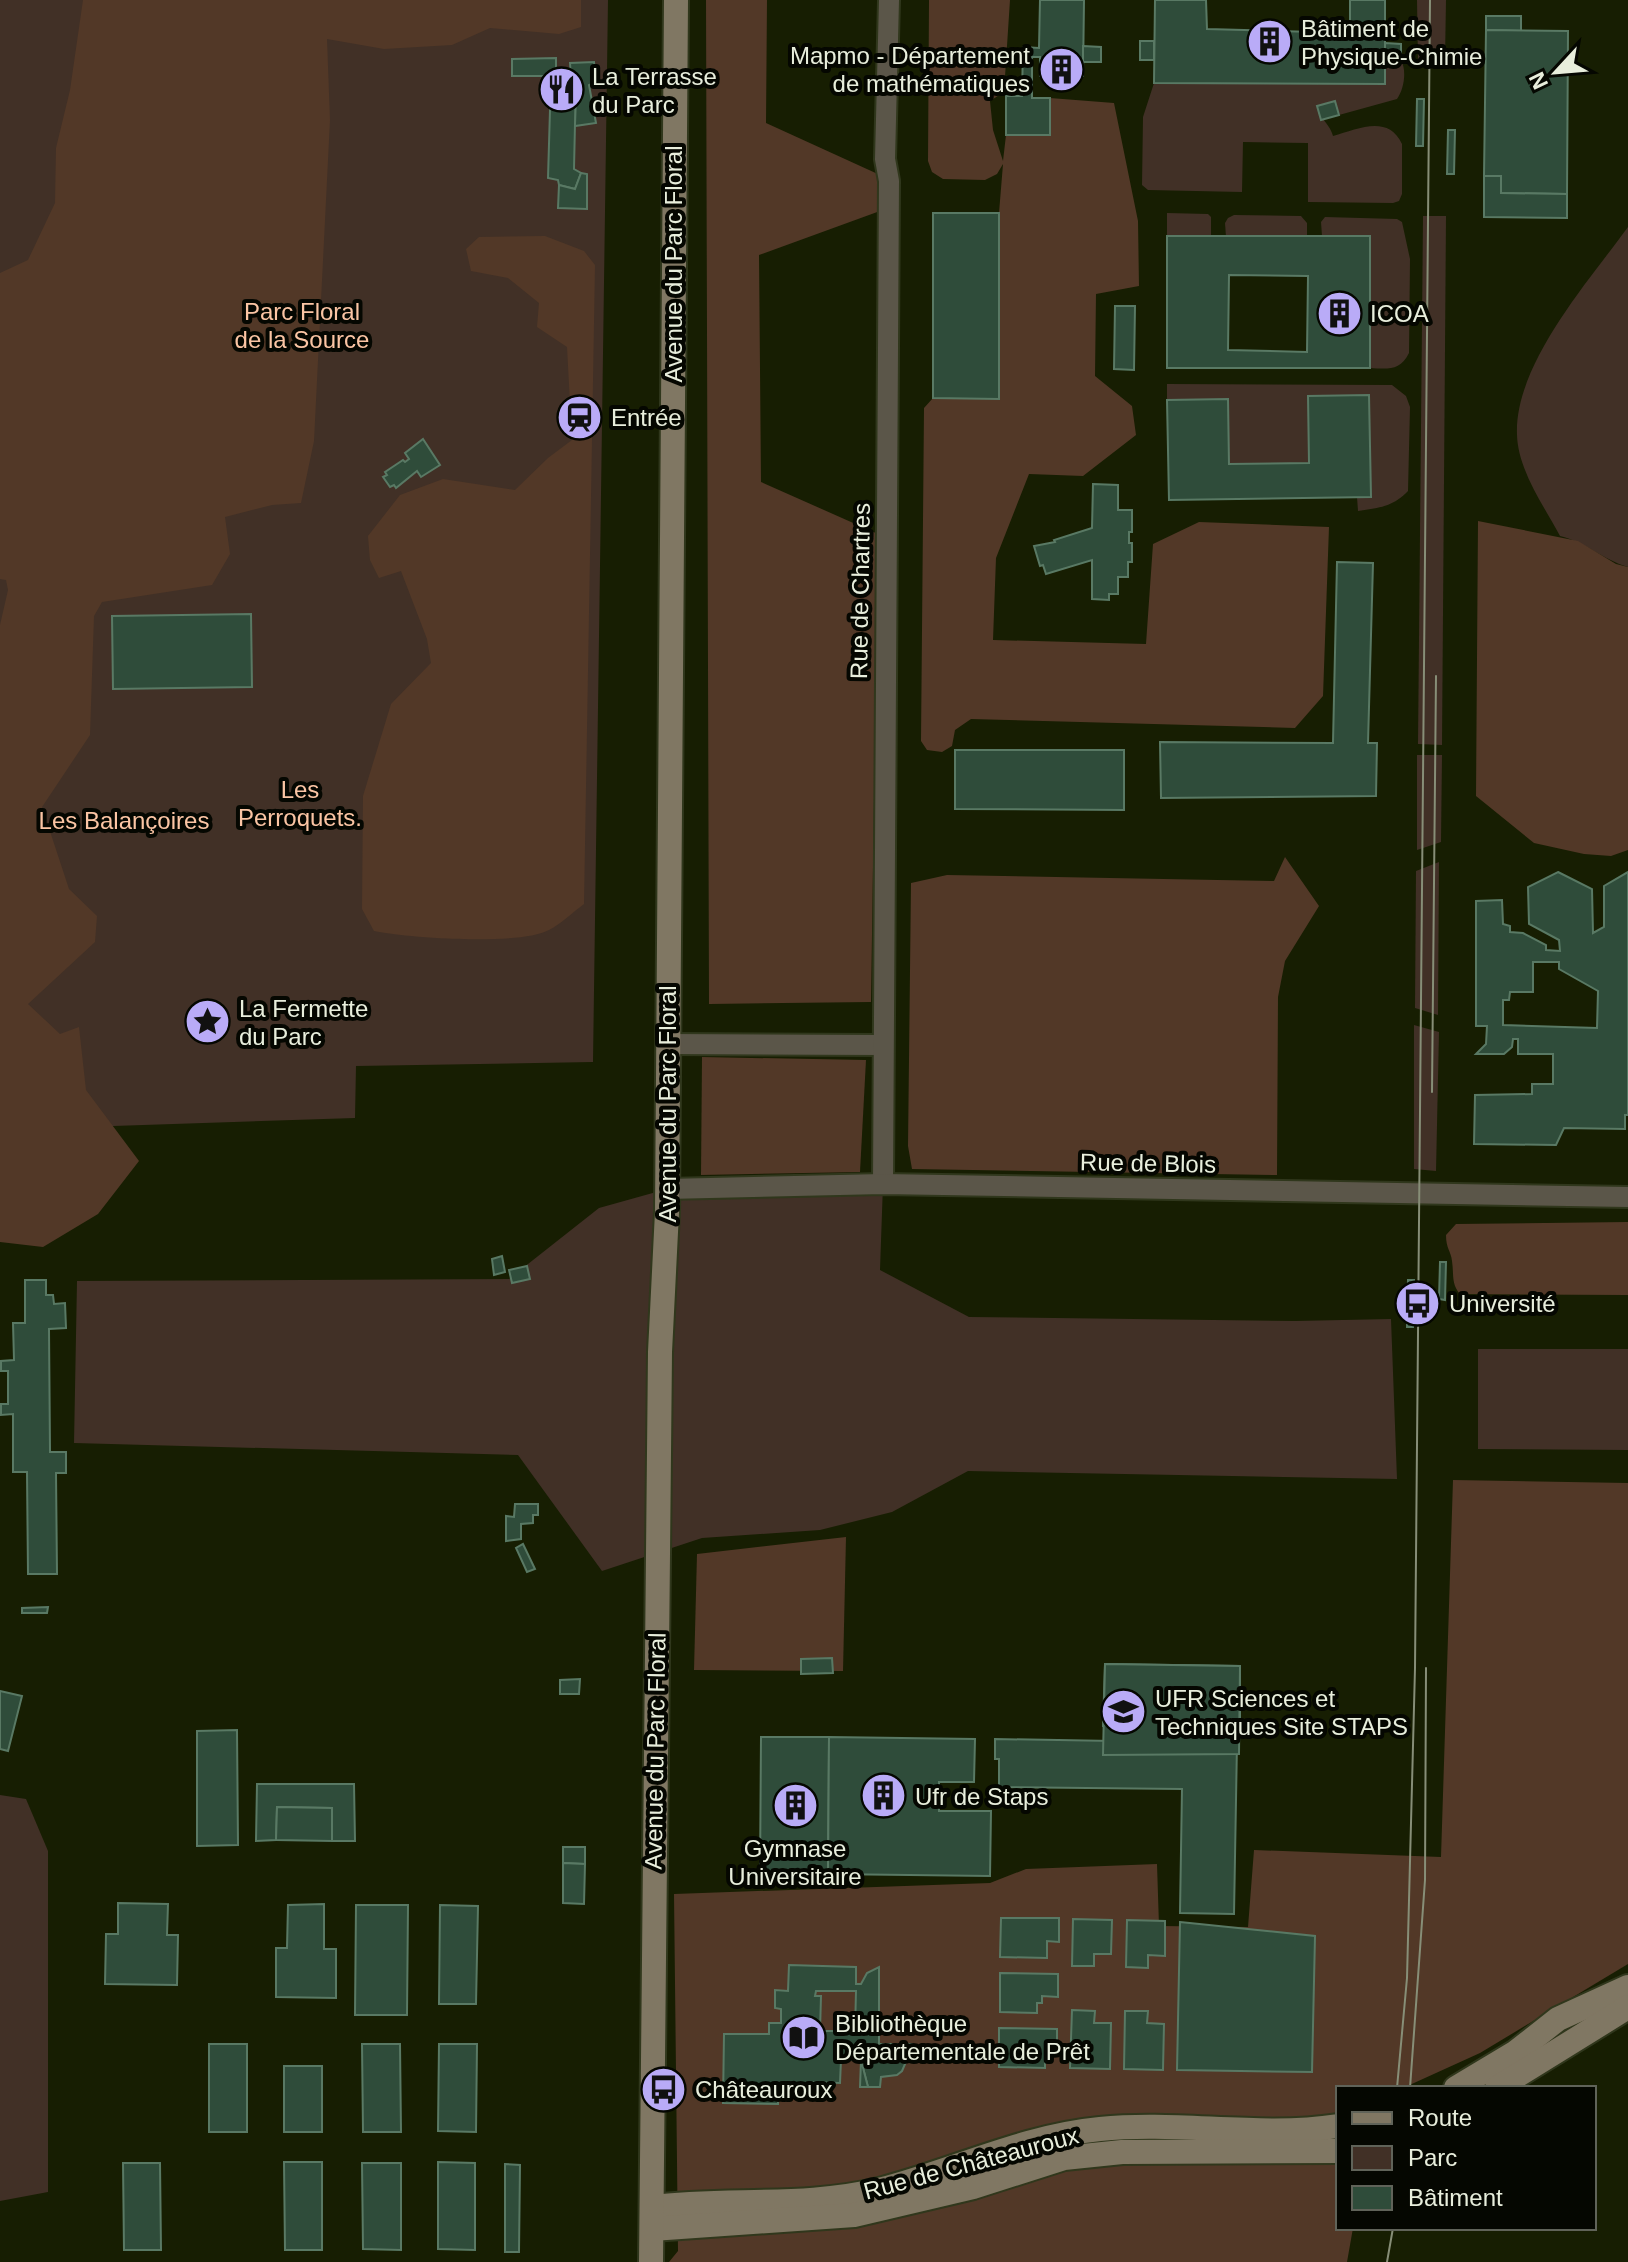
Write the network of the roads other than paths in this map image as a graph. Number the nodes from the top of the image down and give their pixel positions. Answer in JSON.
{"nodes":[{"id":1,"x":676,"y":0,"type":"edge"},
{"id":2,"x":889,"y":0,"type":"edge"},
{"id":3,"x":668,"y":1044,"type":"junction"},
{"id":4,"x":883,"y":1045,"type":"junction"},
{"id":5,"x":883,"y":1184,"type":"junction"},
{"id":6,"x":667,"y":1189,"type":"junction"},
{"id":7,"x":1628,"y":1197,"type":"edge"},
{"id":8,"x":1628,"y":1987,"type":"edge"},
{"id":9,"x":1628,"y":2007,"type":"edge"},
{"id":10,"x":1459,"y":2086,"type":"edge"},
{"id":11,"x":1500,"y":2086,"type":"edge"},
{"id":12,"x":1336,"y":2126,"type":"edge"},
{"id":13,"x":1336,"y":2151,"type":"edge"},
{"id":14,"x":652,"y":2218,"type":"junction"},
{"id":15,"x":651,"y":2262,"type":"edge"}],
"edges":[{"from":1,"to":3,"type":"main road","name":"Avenue du Parc Floral"},
{"from":2,"to":4,"type":"street","name":"Rue de Chartres"},
{"from":3,"to":4,"type":"street"},
{"from":3,"to":6,"type":"main road","name":"Avenue du Parc Floral"},
{"from":4,"to":5,"type":"street","name":"Rue de Chartres"},
{"from":5,"to":6,"type":"street","name":"Rue de Blois"},
{"from":5,"to":7,"type":"street","name":"Rue de Blois"},
{"from":6,"to":14,"type":"main road","name":"Avenue du Parc Floral"},
{"from":8,"to":10,"type":"main road"},
{"from":9,"to":11,"type":"main road"},
{"from":12,"to":14,"type":"main road","name":"Rue de Châteauroux"},
{"from":13,"to":14,"type":"main road","name":"Rue de Châteauroux"},
{"from":14,"to":15,"type":"main road","name":"Avenue du Parc Floral"}]}
